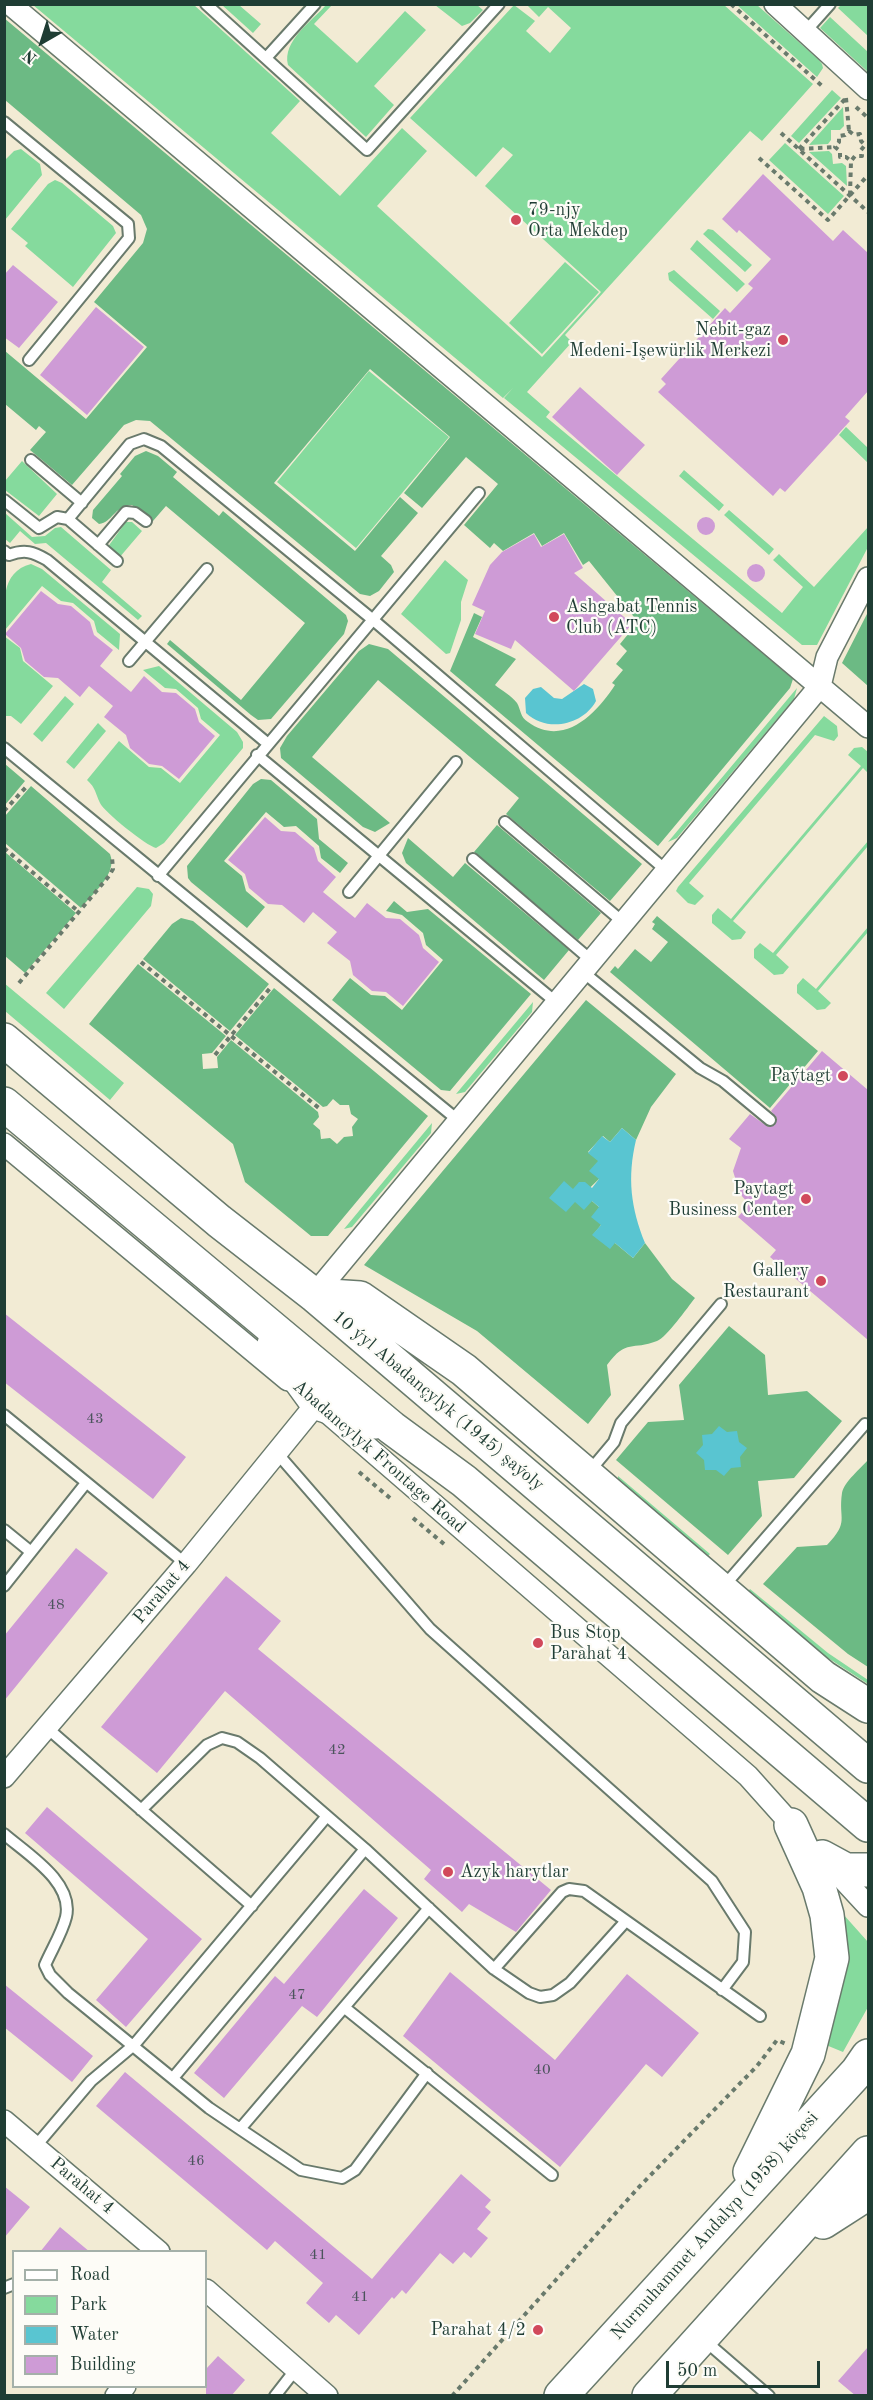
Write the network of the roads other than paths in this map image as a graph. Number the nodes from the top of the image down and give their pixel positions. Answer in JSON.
{"nodes":[{"id":1,"x":10,"y":4,"type":"edge"},
{"id":2,"x":206,"y":4,"type":"edge"},
{"id":3,"x":315,"y":4,"type":"edge"},
{"id":4,"x":499,"y":4,"type":"edge"},
{"id":5,"x":775,"y":4,"type":"edge"},
{"id":6,"x":830,"y":4,"type":"edge"},
{"id":7,"x":805,"y":32,"type":"junction"},
{"id":8,"x":266,"y":58,"type":"junction"},
{"id":9,"x":868,"y":89,"type":"edge"},
{"id":10,"x":4,"y":122,"type":"edge"},
{"id":11,"x":29,"y":360,"type":"dead end"},
{"id":12,"x":31,"y":460,"type":"dead end"},
{"id":13,"x":479,"y":493,"type":"dead end"},
{"id":14,"x":4,"y":500,"type":"edge"},
{"id":15,"x":82,"y":504,"type":"junction"},
{"id":16,"x":68,"y":519,"type":"junction"},
{"id":17,"x":146,"y":521,"type":"dead end"},
{"id":18,"x":98,"y":545,"type":"junction"},
{"id":19,"x":6,"y":555,"type":"edge"},
{"id":20,"x":117,"y":561,"type":"dead end"},
{"id":21,"x":207,"y":569,"type":"dead end"},
{"id":22,"x":868,"y":578,"type":"edge"},
{"id":23,"x":372,"y":619,"type":"junction"},
{"id":24,"x":146,"y":642,"type":"junction"},
{"id":25,"x":129,"y":661,"type":"dead end"},
{"id":26,"x":820,"y":686,"type":"junction"},
{"id":27,"x":868,"y":727,"type":"edge"},
{"id":28,"x":267,"y":743,"type":"junction"},
{"id":29,"x":4,"y":748,"type":"edge"},
{"id":30,"x":257,"y":755,"type":"junction"},
{"id":31,"x":456,"y":762,"type":"dead end"},
{"id":32,"x":505,"y":822,"type":"dead end"},
{"id":33,"x":379,"y":856,"type":"junction"},
{"id":34,"x":473,"y":860,"type":"dead end"},
{"id":35,"x":667,"y":871,"type":"junction"},
{"id":36,"x":158,"y":876,"type":"junction"},
{"id":37,"x":349,"y":892,"type":"dead end"},
{"id":38,"x":624,"y":923,"type":"junction"},
{"id":39,"x":588,"y":966,"type":"junction"},
{"id":40,"x":557,"y":1003,"type":"junction"},
{"id":41,"x":4,"y":1040,"type":"edge"},
{"id":42,"x":4,"y":1104,"type":"edge"},
{"id":43,"x":770,"y":1120,"type":"dead end"},
{"id":44,"x":459,"y":1121,"type":"junction"},
{"id":45,"x":4,"y":1144,"type":"edge"},
{"id":46,"x":314,"y":1295,"type":"junction"},
{"id":47,"x":245,"y":1304,"type":"junction"},
{"id":48,"x":721,"y":1304,"type":"dead end"},
{"id":49,"x":317,"y":1403,"type":"junction"},
{"id":50,"x":4,"y":1415,"type":"edge"},
{"id":51,"x":865,"y":1424,"type":"dead end"},
{"id":52,"x":392,"y":1428,"type":"junction"},
{"id":53,"x":277,"y":1453,"type":"junction"},
{"id":54,"x":586,"y":1476,"type":"junction"},
{"id":55,"x":86,"y":1483,"type":"junction"},
{"id":56,"x":4,"y":1530,"type":"edge"},
{"id":57,"x":31,"y":1552,"type":"junction"},
{"id":58,"x":186,"y":1564,"type":"junction"},
{"id":59,"x":4,"y":1586,"type":"edge"},
{"id":60,"x":720,"y":1591,"type":"junction"},
{"id":61,"x":868,"y":1706,"type":"edge"},
{"id":62,"x":46,"y":1727,"type":"junction"},
{"id":63,"x":868,"y":1766,"type":"edge"},
{"id":64,"x":4,"y":1777,"type":"edge"},
{"id":65,"x":141,"y":1810,"type":"junction"},
{"id":66,"x":327,"y":1816,"type":"junction"},
{"id":67,"x":791,"y":1825,"type":"junction"},
{"id":68,"x":868,"y":1825,"type":"edge"},
{"id":69,"x":4,"y":1834,"type":"edge"},
{"id":70,"x":365,"y":1849,"type":"junction"},
{"id":71,"x":822,"y":1857,"type":"junction"},
{"id":72,"x":868,"y":1870,"type":"edge"},
{"id":73,"x":868,"y":1905,"type":"edge"},
{"id":74,"x":252,"y":1906,"type":"junction"},
{"id":75,"x":429,"y":1908,"type":"junction"},
{"id":76,"x":624,"y":1922,"type":"junction"},
{"id":77,"x":494,"y":1969,"type":"junction"},
{"id":78,"x":722,"y":1990,"type":"junction"},
{"id":79,"x":345,"y":2008,"type":"junction"},
{"id":80,"x":760,"y":2016,"type":"dead end"},
{"id":81,"x":134,"y":2045,"type":"junction"},
{"id":82,"x":868,"y":2056,"type":"edge"},
{"id":83,"x":428,"y":2073,"type":"junction"},
{"id":84,"x":173,"y":2078,"type":"junction"},
{"id":85,"x":4,"y":2121,"type":"edge"},
{"id":86,"x":240,"y":2129,"type":"junction"},
{"id":87,"x":35,"y":2147,"type":"junction"},
{"id":88,"x":868,"y":2153,"type":"edge"},
{"id":89,"x":552,"y":2175,"type":"dead end"},
{"id":90,"x":868,"y":2193,"type":"edge"},
{"id":91,"x":735,"y":2203,"type":"junction"},
{"id":92,"x":157,"y":2250,"type":"edge"},
{"id":93,"x":782,"y":2250,"type":"junction"},
{"id":94,"x":207,"y":2294,"type":"edge"},
{"id":95,"x":701,"y":2337,"type":"junction"},
{"id":96,"x":296,"y":2368,"type":"junction"},
{"id":97,"x":275,"y":2396,"type":"edge"},
{"id":98,"x":327,"y":2396,"type":"edge"},
{"id":99,"x":561,"y":2396,"type":"edge"},
{"id":100,"x":649,"y":2396,"type":"edge"},
{"id":101,"x":769,"y":2396,"type":"edge"}],
"edges":[{"from":1,"to":26,"type":"street"},
{"from":2,"to":8,"type":"lane"},
{"from":3,"to":8,"type":"lane"},
{"from":4,"to":8,"type":"lane"},
{"from":5,"to":7,"type":"street"},
{"from":6,"to":7,"type":"lane"},
{"from":7,"to":9,"type":"street"},
{"from":10,"to":11,"type":"lane"},
{"from":12,"to":15,"type":"lane"},
{"from":13,"to":23,"type":"lane"},
{"from":14,"to":16,"type":"lane"},
{"from":15,"to":16,"type":"lane"},
{"from":15,"to":23,"type":"lane"},
{"from":16,"to":18,"type":"lane"},
{"from":17,"to":18,"type":"lane"},
{"from":18,"to":20,"type":"lane"},
{"from":19,"to":24,"type":"lane"},
{"from":21,"to":24,"type":"lane"},
{"from":22,"to":26,"type":"street"},
{"from":23,"to":28,"type":"lane"},
{"from":23,"to":35,"type":"lane"},
{"from":24,"to":25,"type":"lane"},
{"from":24,"to":28,"type":"lane"},
{"from":26,"to":27,"type":"street"},
{"from":26,"to":35,"type":"street"},
{"from":28,"to":30,"type":"lane"},
{"from":29,"to":36,"type":"lane"},
{"from":30,"to":33,"type":"lane"},
{"from":30,"to":36,"type":"lane"},
{"from":31,"to":33,"type":"lane"},
{"from":32,"to":38,"type":"lane"},
{"from":33,"to":37,"type":"lane"},
{"from":33,"to":40,"type":"lane"},
{"from":34,"to":39,"type":"lane"},
{"from":35,"to":38,"type":"street"},
{"from":36,"to":44,"type":"lane"},
{"from":38,"to":39,"type":"street"},
{"from":39,"to":40,"type":"street"},
{"from":39,"to":43,"type":"lane"},
{"from":40,"to":44,"type":"street"},
{"from":41,"to":46,"type":"main road","name":"10 ýyl Abadançylyk (1945) şaýoly"},
{"from":42,"to":47,"type":"main road"},
{"from":44,"to":46,"type":"street"},
{"from":45,"to":49,"type":"street","name":"Abadancylyk Frontage Road"},
{"from":46,"to":54,"type":"main road"},
{"from":46,"to":63,"type":"main road","name":"10 ýyl Abadançylyk (1945) şaýoly"},
{"from":47,"to":49,"type":"main road"},
{"from":47,"to":52,"type":"main road"},
{"from":48,"to":54,"type":"lane"},
{"from":49,"to":52,"type":"main road"},
{"from":49,"to":53,"type":"street","name":"Parahat 4"},
{"from":49,"to":67,"type":"street","name":"Abadancylyk Frontage Road"},
{"from":50,"to":55,"type":"lane"},
{"from":51,"to":60,"type":"lane"},
{"from":52,"to":68,"type":"main road"},
{"from":53,"to":58,"type":"street","name":"Parahat 4"},
{"from":53,"to":78,"type":"lane"},
{"from":54,"to":60,"type":"main road"},
{"from":55,"to":57,"type":"lane"},
{"from":55,"to":58,"type":"lane"},
{"from":56,"to":57,"type":"lane"},
{"from":57,"to":59,"type":"lane"},
{"from":58,"to":62,"type":"street","name":"Parahat 4"},
{"from":60,"to":61,"type":"main road"},
{"from":62,"to":64,"type":"street","name":"Parahat 4"},
{"from":62,"to":65,"type":"lane"},
{"from":65,"to":66,"type":"lane"},
{"from":65,"to":74,"type":"lane"},
{"from":66,"to":70,"type":"lane"},
{"from":66,"to":74,"type":"lane"},
{"from":67,"to":71,"type":"street"},
{"from":67,"to":91,"type":"main road"},
{"from":69,"to":81,"type":"lane"},
{"from":70,"to":75,"type":"lane"},
{"from":70,"to":84,"type":"lane"},
{"from":71,"to":72,"type":"main road"},
{"from":71,"to":73,"type":"street"},
{"from":74,"to":81,"type":"lane"},
{"from":75,"to":77,"type":"lane"},
{"from":75,"to":79,"type":"lane"},
{"from":76,"to":77,"type":"lane"},
{"from":76,"to":77,"type":"lane"},
{"from":76,"to":78,"type":"lane"},
{"from":78,"to":80,"type":"lane"},
{"from":79,"to":83,"type":"lane"},
{"from":79,"to":86,"type":"lane"},
{"from":81,"to":84,"type":"lane"},
{"from":81,"to":87,"type":"lane"},
{"from":82,"to":91,"type":"main road","name":"Nurmuhammet Andalyp (1958) köçesi"},
{"from":83,"to":86,"type":"lane"},
{"from":83,"to":89,"type":"lane"},
{"from":84,"to":86,"type":"lane"},
{"from":85,"to":87,"type":"street","name":"Parahat 4"},
{"from":87,"to":92,"type":"street","name":"Parahat 4"},
{"from":88,"to":93,"type":"main road"},
{"from":90,"to":93,"type":"main road"},
{"from":91,"to":99,"type":"main road","name":"Nurmuhammet Andalyp (1958) köçesi"},
{"from":93,"to":95,"type":"main road"},
{"from":94,"to":96,"type":"street"},
{"from":95,"to":100,"type":"main road"},
{"from":95,"to":101,"type":"lane"},
{"from":96,"to":97,"type":"lane"},
{"from":96,"to":98,"type":"street"}]}
